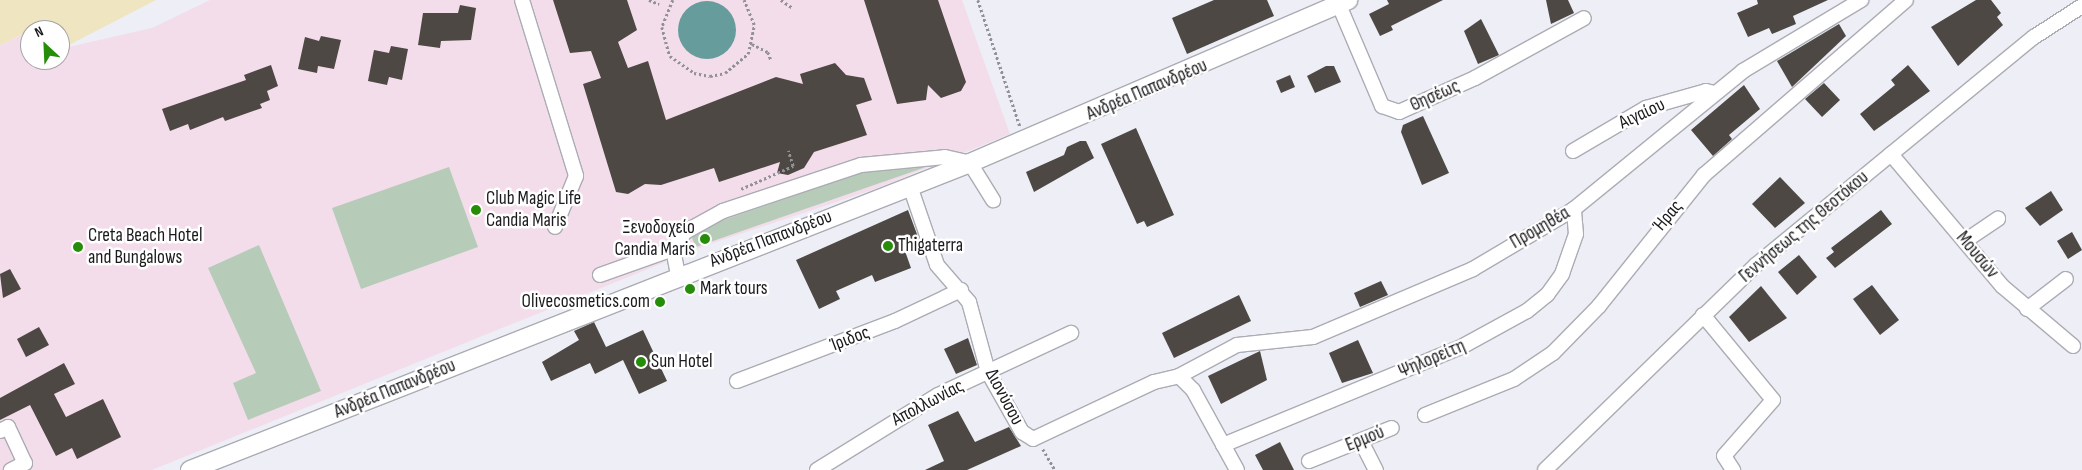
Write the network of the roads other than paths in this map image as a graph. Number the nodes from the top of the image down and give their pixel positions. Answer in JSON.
{"nodes":[{"id":1,"x":522,"y":0,"type":"edge"},
{"id":2,"x":1861,"y":0,"type":"edge"},
{"id":3,"x":1906,"y":0,"type":"edge"},
{"id":4,"x":1344,"y":2,"type":"edge"},
{"id":5,"x":2082,"y":6,"type":"edge"},
{"id":6,"x":1584,"y":18,"type":"dead end"},
{"id":7,"x":1715,"y":93,"type":"junction"},
{"id":8,"x":1573,"y":151,"type":"dead end"},
{"id":9,"x":1892,"y":154,"type":"junction"},
{"id":10,"x":970,"y":163,"type":"junction"},
{"id":11,"x":910,"y":186,"type":"junction"},
{"id":12,"x":993,"y":200,"type":"dead end"},
{"id":13,"x":1574,"y":209,"type":"junction"},
{"id":14,"x":1998,"y":219,"type":"dead end"},
{"id":15,"x":555,"y":227,"type":"dead end"},
{"id":16,"x":1965,"y":241,"type":"junction"},
{"id":17,"x":673,"y":249,"type":"junction"},
{"id":18,"x":600,"y":275,"type":"dead end"},
{"id":19,"x":678,"y":275,"type":"junction"},
{"id":20,"x":2066,"y":279,"type":"dead end"},
{"id":21,"x":961,"y":290,"type":"junction"},
{"id":22,"x":2027,"y":309,"type":"junction"},
{"id":23,"x":1703,"y":315,"type":"junction"},
{"id":24,"x":1071,"y":333,"type":"dead end"},
{"id":25,"x":2073,"y":346,"type":"dead end"},
{"id":26,"x":988,"y":372,"type":"junction"},
{"id":27,"x":1179,"y":376,"type":"junction"},
{"id":28,"x":737,"y":381,"type":"dead end"},
{"id":29,"x":1424,"y":414,"type":"dead end"},
{"id":30,"x":1392,"y":428,"type":"dead end"},
{"id":31,"x":0,"y":431,"type":"edge"},
{"id":32,"x":1361,"y":440,"type":"junction"},
{"id":33,"x":1223,"y":446,"type":"junction"},
{"id":34,"x":1309,"y":461,"type":"dead end"},
{"id":35,"x":11,"y":470,"type":"edge"},
{"id":36,"x":190,"y":470,"type":"edge"},
{"id":37,"x":817,"y":470,"type":"edge"},
{"id":38,"x":1237,"y":470,"type":"edge"},
{"id":39,"x":1376,"y":470,"type":"edge"},
{"id":40,"x":1545,"y":470,"type":"edge"},
{"id":41,"x":1733,"y":470,"type":"edge"}],
"edges":[{"from":1,"to":15,"type":"street"},
{"from":2,"to":7,"type":"street","name":"Προμηθέα"},
{"from":3,"to":29,"type":"street","name":"Ήρας"},
{"from":4,"to":6,"type":"street","name":"Θησέως"},
{"from":4,"to":10,"type":"main road","name":"Ανδρέα Παπανδρέου"},
{"from":5,"to":9,"type":"street","name":"Γεννήσεως της Θεοτόκου"},
{"from":7,"to":8,"type":"street","name":"Αιγαίου"},
{"from":7,"to":13,"type":"street","name":"Προμηθέα"},
{"from":9,"to":16,"type":"street","name":"Μουσών"},
{"from":9,"to":23,"type":"street","name":"Γεννήσεως της Θεοτόκου"},
{"from":10,"to":11,"type":"main road","name":"Ανδρέα Παπανδρέου"},
{"from":10,"to":12,"type":"street"},
{"from":10,"to":17,"type":"street"},
{"from":11,"to":19,"type":"main road","name":"Ανδρέα Παπανδρέου"},
{"from":11,"to":21,"type":"street","name":"Διονύσου"},
{"from":13,"to":27,"type":"street","name":"Προμηθέα"},
{"from":13,"to":33,"type":"street","name":"Ψηλορείτη"},
{"from":14,"to":16,"type":"street"},
{"from":16,"to":22,"type":"street","name":"Μουσών"},
{"from":17,"to":18,"type":"street"},
{"from":17,"to":19,"type":"street"},
{"from":19,"to":36,"type":"main road","name":"Ανδρέα Παπανδρέου"},
{"from":20,"to":22,"type":"street"},
{"from":21,"to":26,"type":"street","name":"Διονύσου"},
{"from":21,"to":28,"type":"street","name":"Ίριδος"},
{"from":22,"to":25,"type":"street","name":"Μουσών"},
{"from":23,"to":40,"type":"street","name":"Γεννήσεως της Θεοτόκου"},
{"from":23,"to":41,"type":"street"},
{"from":24,"to":26,"type":"street","name":"Απολλωνίας"},
{"from":26,"to":27,"type":"street","name":"Διονύσου"},
{"from":26,"to":37,"type":"street","name":"Απολλωνίας"},
{"from":27,"to":33,"type":"street"},
{"from":30,"to":32,"type":"street","name":"Ερμού"},
{"from":31,"to":35,"type":"street"},
{"from":32,"to":34,"type":"street","name":"Ερμού"},
{"from":32,"to":39,"type":"street"},
{"from":33,"to":38,"type":"street"}]}
